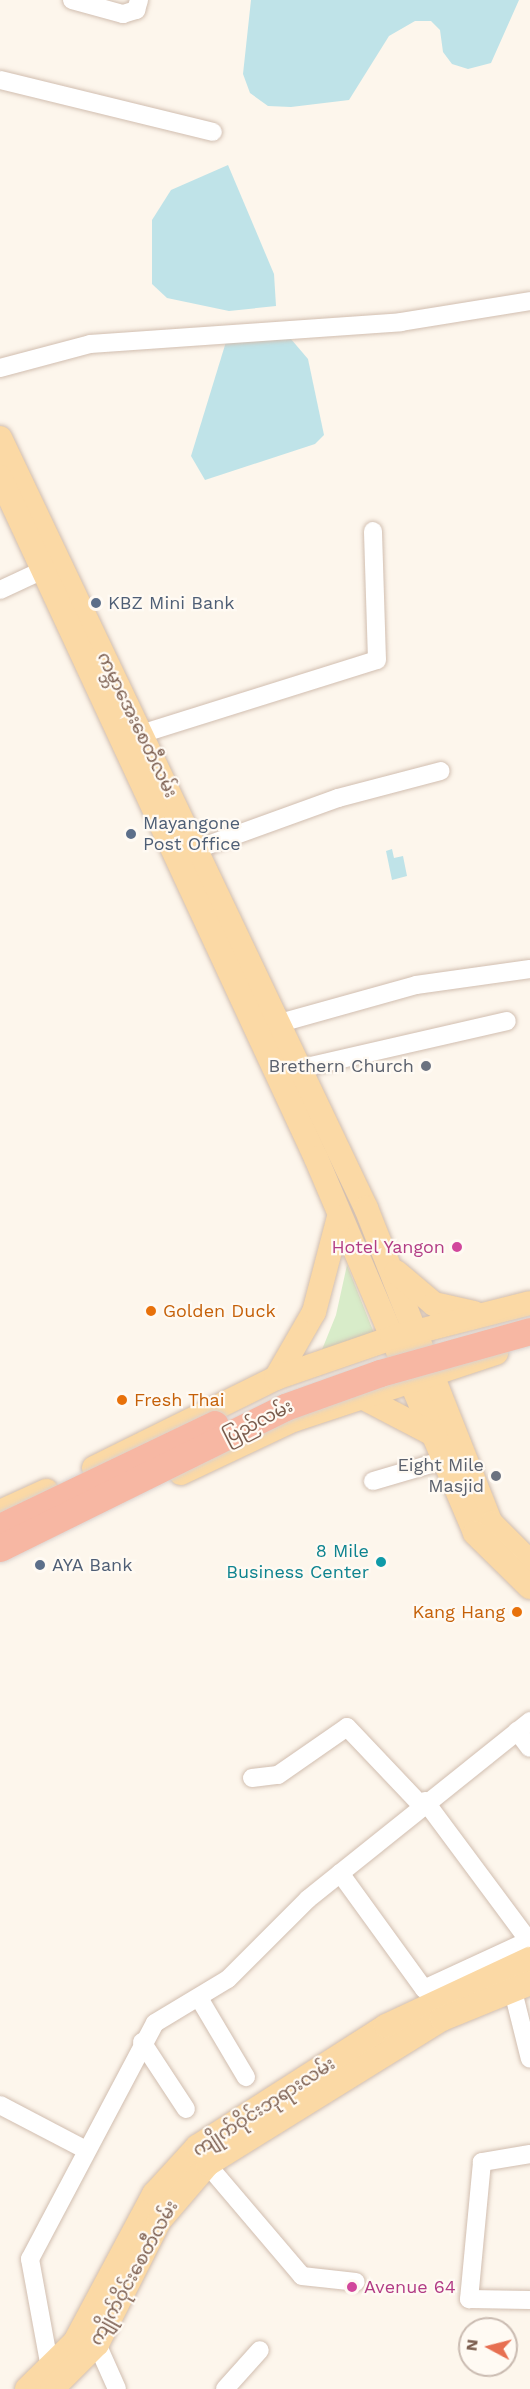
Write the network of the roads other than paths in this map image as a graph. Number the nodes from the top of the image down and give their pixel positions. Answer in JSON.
{"nodes":[{"id":1,"x":72,"y":0,"type":"edge"},
{"id":2,"x":139,"y":0,"type":"edge"},
{"id":3,"x":0,"y":80,"type":"edge"},
{"id":4,"x":213,"y":132,"type":"dead end"},
{"id":5,"x":530,"y":302,"type":"edge"},
{"id":6,"x":0,"y":368,"type":"edge"},
{"id":7,"x":0,"y":438,"type":"edge"},
{"id":8,"x":0,"y":477,"type":"edge"},
{"id":9,"x":373,"y":531,"type":"dead end"},
{"id":10,"x":45,"y":560,"type":"junction"},
{"id":11,"x":0,"y":590,"type":"edge"},
{"id":12,"x":141,"y":748,"type":"junction"},
{"id":13,"x":441,"y":771,"type":"dead end"},
{"id":14,"x":197,"y":849,"type":"junction"},
{"id":15,"x":220,"y":923,"type":"junction"},
{"id":16,"x":530,"y":969,"type":"edge"},
{"id":17,"x":507,"y":1021,"type":"dead end"},
{"id":18,"x":280,"y":1023,"type":"junction"},
{"id":19,"x":302,"y":1068,"type":"junction"},
{"id":20,"x":339,"y":1217,"type":"junction"},
{"id":21,"x":392,"y":1269,"type":"junction"},
{"id":22,"x":530,"y":1303,"type":"edge"},
{"id":23,"x":485,"y":1314,"type":"junction"},
{"id":24,"x":530,"y":1315,"type":"edge"},
{"id":25,"x":419,"y":1331,"type":"junction"},
{"id":26,"x":530,"y":1331,"type":"edge"},
{"id":27,"x":392,"y":1338,"type":"junction"},
{"id":28,"x":530,"y":1344,"type":"edge"},
{"id":29,"x":474,"y":1360,"type":"junction"},
{"id":30,"x":435,"y":1374,"type":"junction"},
{"id":31,"x":276,"y":1378,"type":"junction"},
{"id":32,"x":410,"y":1382,"type":"junction"},
{"id":33,"x":360,"y":1396,"type":"junction"},
{"id":34,"x":450,"y":1415,"type":"junction"},
{"id":35,"x":293,"y":1420,"type":"junction"},
{"id":36,"x":435,"y":1435,"type":"junction"},
{"id":37,"x":445,"y":1460,"type":"junction"},
{"id":38,"x":373,"y":1481,"type":"dead end"},
{"id":39,"x":0,"y":1512,"type":"edge"},
{"id":40,"x":0,"y":1527,"type":"edge"},
{"id":41,"x":0,"y":1548,"type":"edge"},
{"id":42,"x":0,"y":1558,"type":"edge"},
{"id":43,"x":530,"y":1562,"type":"edge"},
{"id":44,"x":530,"y":1587,"type":"edge"},
{"id":45,"x":523,"y":1726,"type":"edge"},
{"id":46,"x":530,"y":1748,"type":"edge"},
{"id":47,"x":252,"y":1778,"type":"dead end"},
{"id":48,"x":423,"y":1803,"type":"junction"},
{"id":49,"x":340,"y":1873,"type":"junction"},
{"id":50,"x":530,"y":1947,"type":"edge"},
{"id":51,"x":517,"y":1982,"type":"edge"},
{"id":52,"x":199,"y":1998,"type":"junction"},
{"id":53,"x":142,"y":2042,"type":"junction"},
{"id":54,"x":530,"y":2059,"type":"edge"},
{"id":55,"x":246,"y":2077,"type":"dead end"},
{"id":56,"x":0,"y":2105,"type":"edge"},
{"id":57,"x":186,"y":2109,"type":"dead end"},
{"id":58,"x":86,"y":2150,"type":"junction"},
{"id":59,"x":530,"y":2154,"type":"edge"},
{"id":60,"x":201,"y":2157,"type":"junction"},
{"id":61,"x":356,"y":2282,"type":"dead end"},
{"id":62,"x":530,"y":2300,"type":"edge"},
{"id":63,"x":89,"y":2338,"type":"junction"},
{"id":64,"x":260,"y":2350,"type":"dead end"},
{"id":65,"x":51,"y":2379,"type":"edge"},
{"id":66,"x":27,"y":2389,"type":"edge"},
{"id":67,"x":117,"y":2389,"type":"edge"},
{"id":68,"x":225,"y":2389,"type":"edge"}],
"edges":[{"from":1,"to":2,"type":"street"},
{"from":3,"to":4,"type":"street"},
{"from":5,"to":6,"type":"street"},
{"from":7,"to":10,"type":"main road","name":"ကမ္ဘာအေးစေတီလမ်း"},
{"from":8,"to":10,"type":"main road","name":"ကမ္ဘာအေးစေတီလမ်း"},
{"from":9,"to":12,"type":"street"},
{"from":10,"to":11,"type":"street"},
{"from":10,"to":12,"type":"main road","name":"ကမ္ဘာအေးစေတီလမ်း"},
{"from":12,"to":14,"type":"main road","name":"ကမ္ဘာအေးစေတီလမ်း"},
{"from":12,"to":15,"type":"main road","name":"ကမ္ဘာအေးစေတီလမ်း"},
{"from":13,"to":14,"type":"street"},
{"from":14,"to":15,"type":"main road","name":"ကမ္ဘာအေးစေတီလမ်း"},
{"from":15,"to":18,"type":"main road","name":"ကမ္ဘာအေးစေတီလမ်း"},
{"from":15,"to":20,"type":"main road","name":"ကမ္ဘာအေးစေတီလမ်း"},
{"from":16,"to":18,"type":"street"},
{"from":17,"to":19,"type":"street"},
{"from":18,"to":19,"type":"main road","name":"ကမ္ဘာအေးစေတီလမ်း"},
{"from":19,"to":21,"type":"main road","name":"ကမ္ဘာအေးစေတီလမ်း"},
{"from":20,"to":27,"type":"main road","name":"ကမ္ဘာအေးစေတီလမ်း"},
{"from":20,"to":31,"type":"main road"},
{"from":21,"to":23,"type":"main road"},
{"from":21,"to":25,"type":"main road","name":"ကမ္ဘာအေးစေတီလမ်း"},
{"from":22,"to":23,"type":"main road","name":"ပြည်လမ်း"},
{"from":23,"to":25,"type":"main road","name":"ပြည်လမ်း"},
{"from":24,"to":40,"type":"highway","name":"ပြည်လမ်း","bridge":true},
{"from":25,"to":27,"type":"main road","name":"ပြည်လမ်း"},
{"from":25,"to":30,"type":"main road","name":"ကမ္ဘာအေးစေတီလမ်း"},
{"from":26,"to":41,"type":"highway","name":"ပြည်လမ်း","bridge":true},
{"from":27,"to":31,"type":"main road","name":"ပြည်လမ်း"},
{"from":27,"to":32,"type":"main road","name":"ကမ္ဘာအေးစေတီလမ်း"},
{"from":28,"to":29,"type":"main road"},
{"from":29,"to":30,"type":"main road"},
{"from":29,"to":34,"type":"main road"},
{"from":30,"to":32,"type":"main road"},
{"from":30,"to":34,"type":"main road","name":"ကမ္ဘာအေးစေတီလမ်း"},
{"from":31,"to":35,"type":"street"},
{"from":31,"to":39,"type":"main road","name":"ပြည်လမ်း"},
{"from":32,"to":33,"type":"main road","name":"ပြည်လမ်း"},
{"from":32,"to":36,"type":"main road","name":"ကမ္ဘာအေးစေတီလမ်း"},
{"from":33,"to":35,"type":"main road","name":"ပြည်လမ်း"},
{"from":33,"to":36,"type":"main road"},
{"from":34,"to":43,"type":"main road"},
{"from":35,"to":42,"type":"main road","name":"ပြည်လမ်း"},
{"from":36,"to":37,"type":"main road"},
{"from":37,"to":38,"type":"street"},
{"from":37,"to":44,"type":"main road"},
{"from":45,"to":46,"type":"street"},
{"from":45,"to":48,"type":"street"},
{"from":47,"to":48,"type":"street"},
{"from":48,"to":49,"type":"street"},
{"from":48,"to":50,"type":"street"},
{"from":49,"to":50,"type":"street"},
{"from":49,"to":52,"type":"street"},
{"from":50,"to":51,"type":"main road","name":"ကျိုက်ဝိုင်းဘုရားလမ်း"},
{"from":51,"to":54,"type":"street"},
{"from":51,"to":60,"type":"main road","name":"ကျိုက်ဝိုင်းဘုရားလမ်း"},
{"from":52,"to":53,"type":"street"},
{"from":52,"to":55,"type":"street"},
{"from":53,"to":57,"type":"street"},
{"from":53,"to":58,"type":"street"},
{"from":56,"to":58,"type":"street"},
{"from":58,"to":65,"type":"street"},
{"from":59,"to":62,"type":"street"},
{"from":60,"to":61,"type":"street"},
{"from":60,"to":63,"type":"main road","name":"ကျိုက်ဝိုင်းစေတီလမ်း"},
{"from":63,"to":65,"type":"main road","name":"ကျိုက်ဝိုင်းစေတီလမ်း"},
{"from":63,"to":67,"type":"street"},
{"from":64,"to":68,"type":"street"},
{"from":65,"to":66,"type":"main road"}]}
